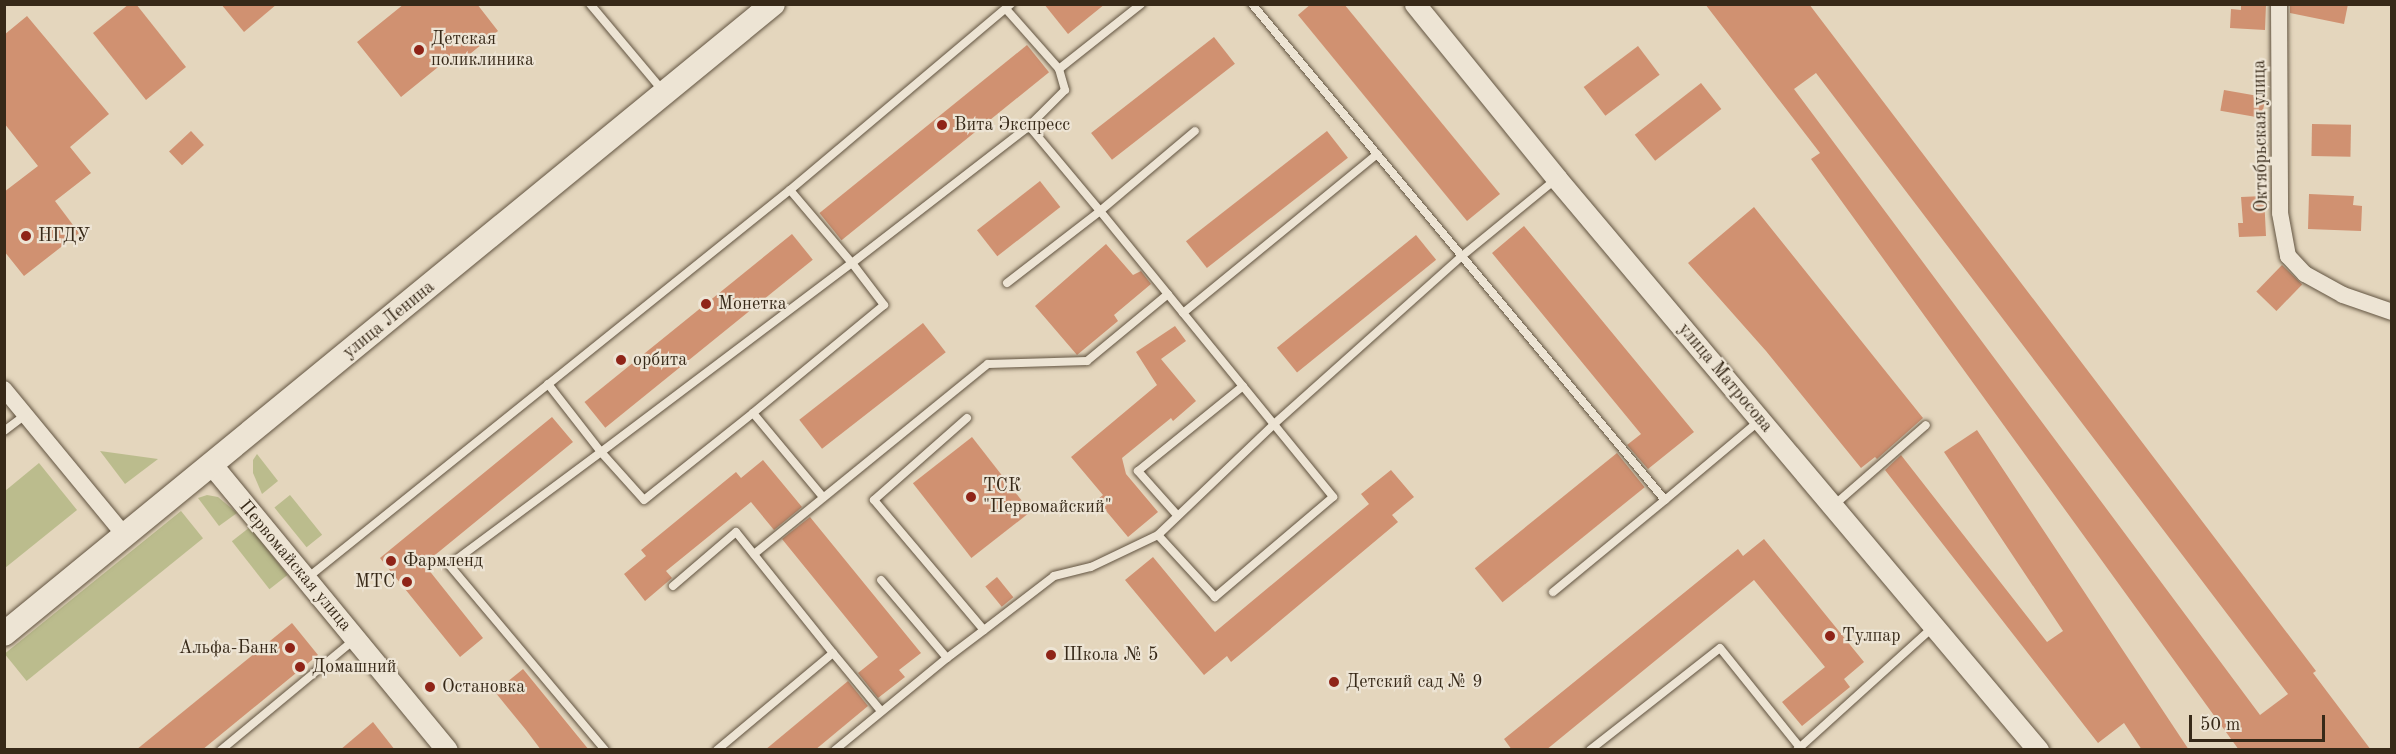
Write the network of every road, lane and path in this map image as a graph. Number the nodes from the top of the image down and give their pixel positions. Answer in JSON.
{"nodes":[{"id":1,"x":590,"y":4,"type":"edge"},
{"id":2,"x":773,"y":4,"type":"edge"},
{"id":3,"x":1141,"y":4,"type":"edge"},
{"id":4,"x":1252,"y":4,"type":"edge"},
{"id":5,"x":1415,"y":4,"type":"edge"},
{"id":6,"x":2279,"y":4,"type":"edge"},
{"id":7,"x":1008,"y":7,"type":"edge"},
{"id":8,"x":1059,"y":69,"type":"junction"},
{"id":9,"x":665,"y":94,"type":"junction"},
{"id":10,"x":1029,"y":126,"type":"junction"},
{"id":11,"x":1195,"y":131,"type":"dead end"},
{"id":12,"x":1377,"y":154,"type":"junction"},
{"id":13,"x":1557,"y":179,"type":"junction"},
{"id":14,"x":790,"y":190,"type":"junction"},
{"id":15,"x":1100,"y":211,"type":"junction"},
{"id":16,"x":1462,"y":256,"type":"junction"},
{"id":17,"x":852,"y":263,"type":"junction"},
{"id":18,"x":1007,"y":283,"type":"dead end"},
{"id":19,"x":1168,"y":294,"type":"junction"},
{"id":20,"x":2391,"y":312,"type":"edge"},
{"id":21,"x":1183,"y":313,"type":"junction"},
{"id":22,"x":548,"y":384,"type":"junction"},
{"id":23,"x":1243,"y":386,"type":"junction"},
{"id":24,"x":4,"y":389,"type":"edge"},
{"id":25,"x":753,"y":413,"type":"junction"},
{"id":26,"x":25,"y":415,"type":"junction"},
{"id":27,"x":967,"y":418,"type":"dead end"},
{"id":28,"x":1760,"y":421,"type":"junction"},
{"id":29,"x":1274,"y":424,"type":"junction"},
{"id":30,"x":1926,"y":425,"type":"dead end"},
{"id":31,"x":4,"y":431,"type":"edge"},
{"id":32,"x":601,"y":452,"type":"junction"},
{"id":33,"x":212,"y":465,"type":"junction"},
{"id":34,"x":824,"y":497,"type":"junction"},
{"id":35,"x":1665,"y":500,"type":"junction"},
{"id":36,"x":1833,"y":506,"type":"junction"},
{"id":37,"x":1176,"y":515,"type":"junction"},
{"id":38,"x":1158,"y":535,"type":"junction"},
{"id":39,"x":125,"y":536,"type":"junction"},
{"id":40,"x":754,"y":554,"type":"junction"},
{"id":41,"x":306,"y":579,"type":"junction"},
{"id":42,"x":881,"y":580,"type":"dead end"},
{"id":43,"x":673,"y":586,"type":"dead end"},
{"id":44,"x":1553,"y":592,"type":"dead end"},
{"id":45,"x":1934,"y":625,"type":"junction"},
{"id":46,"x":984,"y":630,"type":"junction"},
{"id":47,"x":4,"y":634,"type":"edge"},
{"id":48,"x":355,"y":639,"type":"junction"},
{"id":49,"x":833,"y":653,"type":"junction"},
{"id":50,"x":947,"y":658,"type":"junction"},
{"id":51,"x":881,"y":711,"type":"junction"},
{"id":52,"x":1800,"y":749,"type":"edge"},
{"id":53,"x":221,"y":750,"type":"edge"},
{"id":54,"x":447,"y":750,"type":"edge"},
{"id":55,"x":605,"y":750,"type":"edge"},
{"id":56,"x":717,"y":750,"type":"edge"},
{"id":57,"x":835,"y":750,"type":"edge"},
{"id":58,"x":1590,"y":750,"type":"edge"},
{"id":59,"x":2038,"y":750,"type":"edge"}],
"edges":[{"from":1,"to":9,"type":"lane"},
{"from":2,"to":9,"type":"main road","name":"улица Ленина"},
{"from":3,"to":8,"type":"lane"},
{"from":4,"to":12,"type":"lane"},
{"from":5,"to":13,"type":"street","name":"улица Матросова"},
{"from":6,"to":20,"type":"street","name":"Октябрьская улица"},
{"from":7,"to":8,"type":"lane"},
{"from":7,"to":14,"type":"lane"},
{"from":8,"to":10,"type":"lane"},
{"from":9,"to":33,"type":"main road","name":"улица Ленина"},
{"from":10,"to":15,"type":"lane"},
{"from":10,"to":17,"type":"lane"},
{"from":11,"to":15,"type":"lane"},
{"from":12,"to":16,"type":"lane"},
{"from":12,"to":21,"type":"lane"},
{"from":13,"to":16,"type":"lane"},
{"from":13,"to":28,"type":"street","name":"улица Матросова"},
{"from":14,"to":17,"type":"lane"},
{"from":14,"to":22,"type":"lane"},
{"from":15,"to":18,"type":"lane"},
{"from":15,"to":19,"type":"lane"},
{"from":16,"to":29,"type":"lane"},
{"from":16,"to":35,"type":"lane"},
{"from":17,"to":25,"type":"lane"},
{"from":17,"to":32,"type":"lane"},
{"from":19,"to":21,"type":"lane"},
{"from":19,"to":34,"type":"lane"},
{"from":21,"to":23,"type":"lane"},
{"from":22,"to":32,"type":"lane"},
{"from":22,"to":41,"type":"lane"},
{"from":23,"to":29,"type":"lane"},
{"from":23,"to":37,"type":"lane"},
{"from":24,"to":26,"type":"street"},
{"from":25,"to":32,"type":"lane"},
{"from":25,"to":34,"type":"lane"},
{"from":26,"to":31,"type":"lane"},
{"from":26,"to":39,"type":"street"},
{"from":27,"to":46,"type":"lane"},
{"from":28,"to":35,"type":"lane"},
{"from":28,"to":36,"type":"street","name":"улица Матросова"},
{"from":29,"to":37,"type":"lane"},
{"from":29,"to":38,"type":"lane"},
{"from":30,"to":36,"type":"lane"},
{"from":32,"to":55,"type":"lane"},
{"from":33,"to":39,"type":"main road","name":"улица Ленина"},
{"from":33,"to":41,"type":"street","name":"Первомайская улица"},
{"from":34,"to":40,"type":"lane"},
{"from":35,"to":44,"type":"lane"},
{"from":36,"to":45,"type":"street","name":"улица Матросова"},
{"from":37,"to":38,"type":"lane"},
{"from":38,"to":46,"type":"lane"},
{"from":39,"to":47,"type":"main road","name":"улица Ленина"},
{"from":40,"to":43,"type":"lane"},
{"from":40,"to":49,"type":"lane"},
{"from":41,"to":48,"type":"street","name":"Первомайская улица"},
{"from":42,"to":50,"type":"lane"},
{"from":45,"to":52,"type":"lane"},
{"from":45,"to":59,"type":"street","name":"улица Матросова"},
{"from":46,"to":50,"type":"lane"},
{"from":48,"to":53,"type":"lane"},
{"from":48,"to":54,"type":"street","name":"Первомайская улица"},
{"from":49,"to":51,"type":"lane"},
{"from":49,"to":56,"type":"lane"},
{"from":50,"to":51,"type":"lane"},
{"from":51,"to":57,"type":"lane"},
{"from":52,"to":58,"type":"lane"}]}
